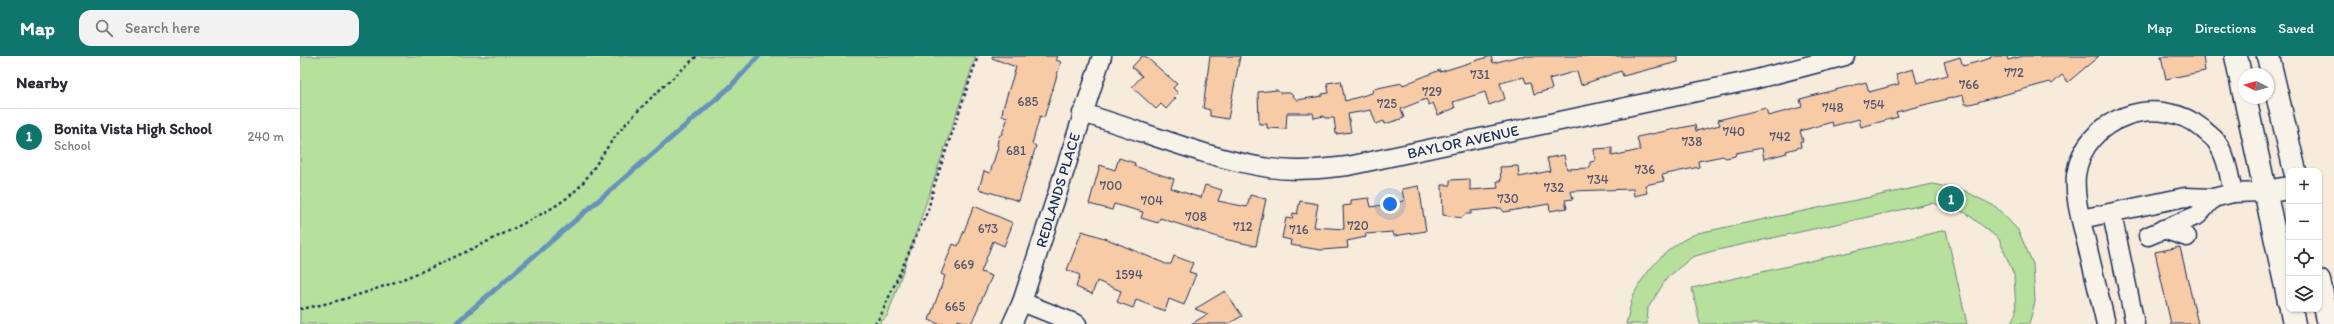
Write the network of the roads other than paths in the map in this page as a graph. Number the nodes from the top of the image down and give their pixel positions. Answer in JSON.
{"nodes":[{"id":1,"x":1102,"y":56,"type":"edge"},
{"id":2,"x":1843,"y":56,"type":"edge"},
{"id":3,"x":2236,"y":56,"type":"edge"},
{"id":4,"x":2268,"y":56,"type":"edge"},
{"id":5,"x":2239,"y":68,"type":"edge"},
{"id":6,"x":2246,"y":104,"type":"edge"},
{"id":7,"x":1082,"y":112,"type":"junction"},
{"id":8,"x":2294,"y":168,"type":"edge"},
{"id":9,"x":2286,"y":188,"type":"edge"},
{"id":10,"x":2264,"y":192,"type":"junction"},
{"id":11,"x":2233,"y":193,"type":"junction"},
{"id":12,"x":2213,"y":198,"type":"junction"},
{"id":13,"x":2112,"y":214,"type":"junction"},
{"id":14,"x":2081,"y":219,"type":"junction"},
{"id":15,"x":2187,"y":237,"type":"dead end"},
{"id":16,"x":2286,"y":288,"type":"edge"},
{"id":17,"x":2322,"y":294,"type":"edge"},
{"id":18,"x":1022,"y":302,"type":"junction"},
{"id":19,"x":2292,"y":312,"type":"edge"},
{"id":20,"x":1012,"y":324,"type":"edge"},
{"id":21,"x":1077,"y":324,"type":"edge"},
{"id":22,"x":2106,"y":324,"type":"edge"},
{"id":23,"x":2136,"y":324,"type":"edge"},
{"id":24,"x":2294,"y":324,"type":"edge"},
{"id":25,"x":2329,"y":324,"type":"edge"}],
"edges":[{"from":1,"to":7,"type":"street","name":"REDLANDS PLACE"},
{"from":2,"to":7,"type":"street","name":"BAYLOR AVENUE"},
{"from":3,"to":5,"type":"main road"},
{"from":4,"to":8,"type":"main road"},
{"from":6,"to":10,"type":"main road"},
{"from":7,"to":18,"type":"street","name":"REDLANDS PLACE"},
{"from":9,"to":10,"type":"main road"},
{"from":10,"to":11,"type":"street"},
{"from":10,"to":16,"type":"main road"},
{"from":11,"to":12,"type":"street"},
{"from":11,"to":14,"type":"street"},
{"from":12,"to":13,"type":"street"},
{"from":12,"to":15,"type":"street"},
{"from":13,"to":14,"type":"street"},
{"from":13,"to":23,"type":"street"},
{"from":14,"to":22,"type":"street"},
{"from":17,"to":25,"type":"main road"},
{"from":18,"to":20,"type":"street","name":"REDLANDS PLACE"},
{"from":18,"to":21,"type":"street"},
{"from":19,"to":24,"type":"main road"}]}
